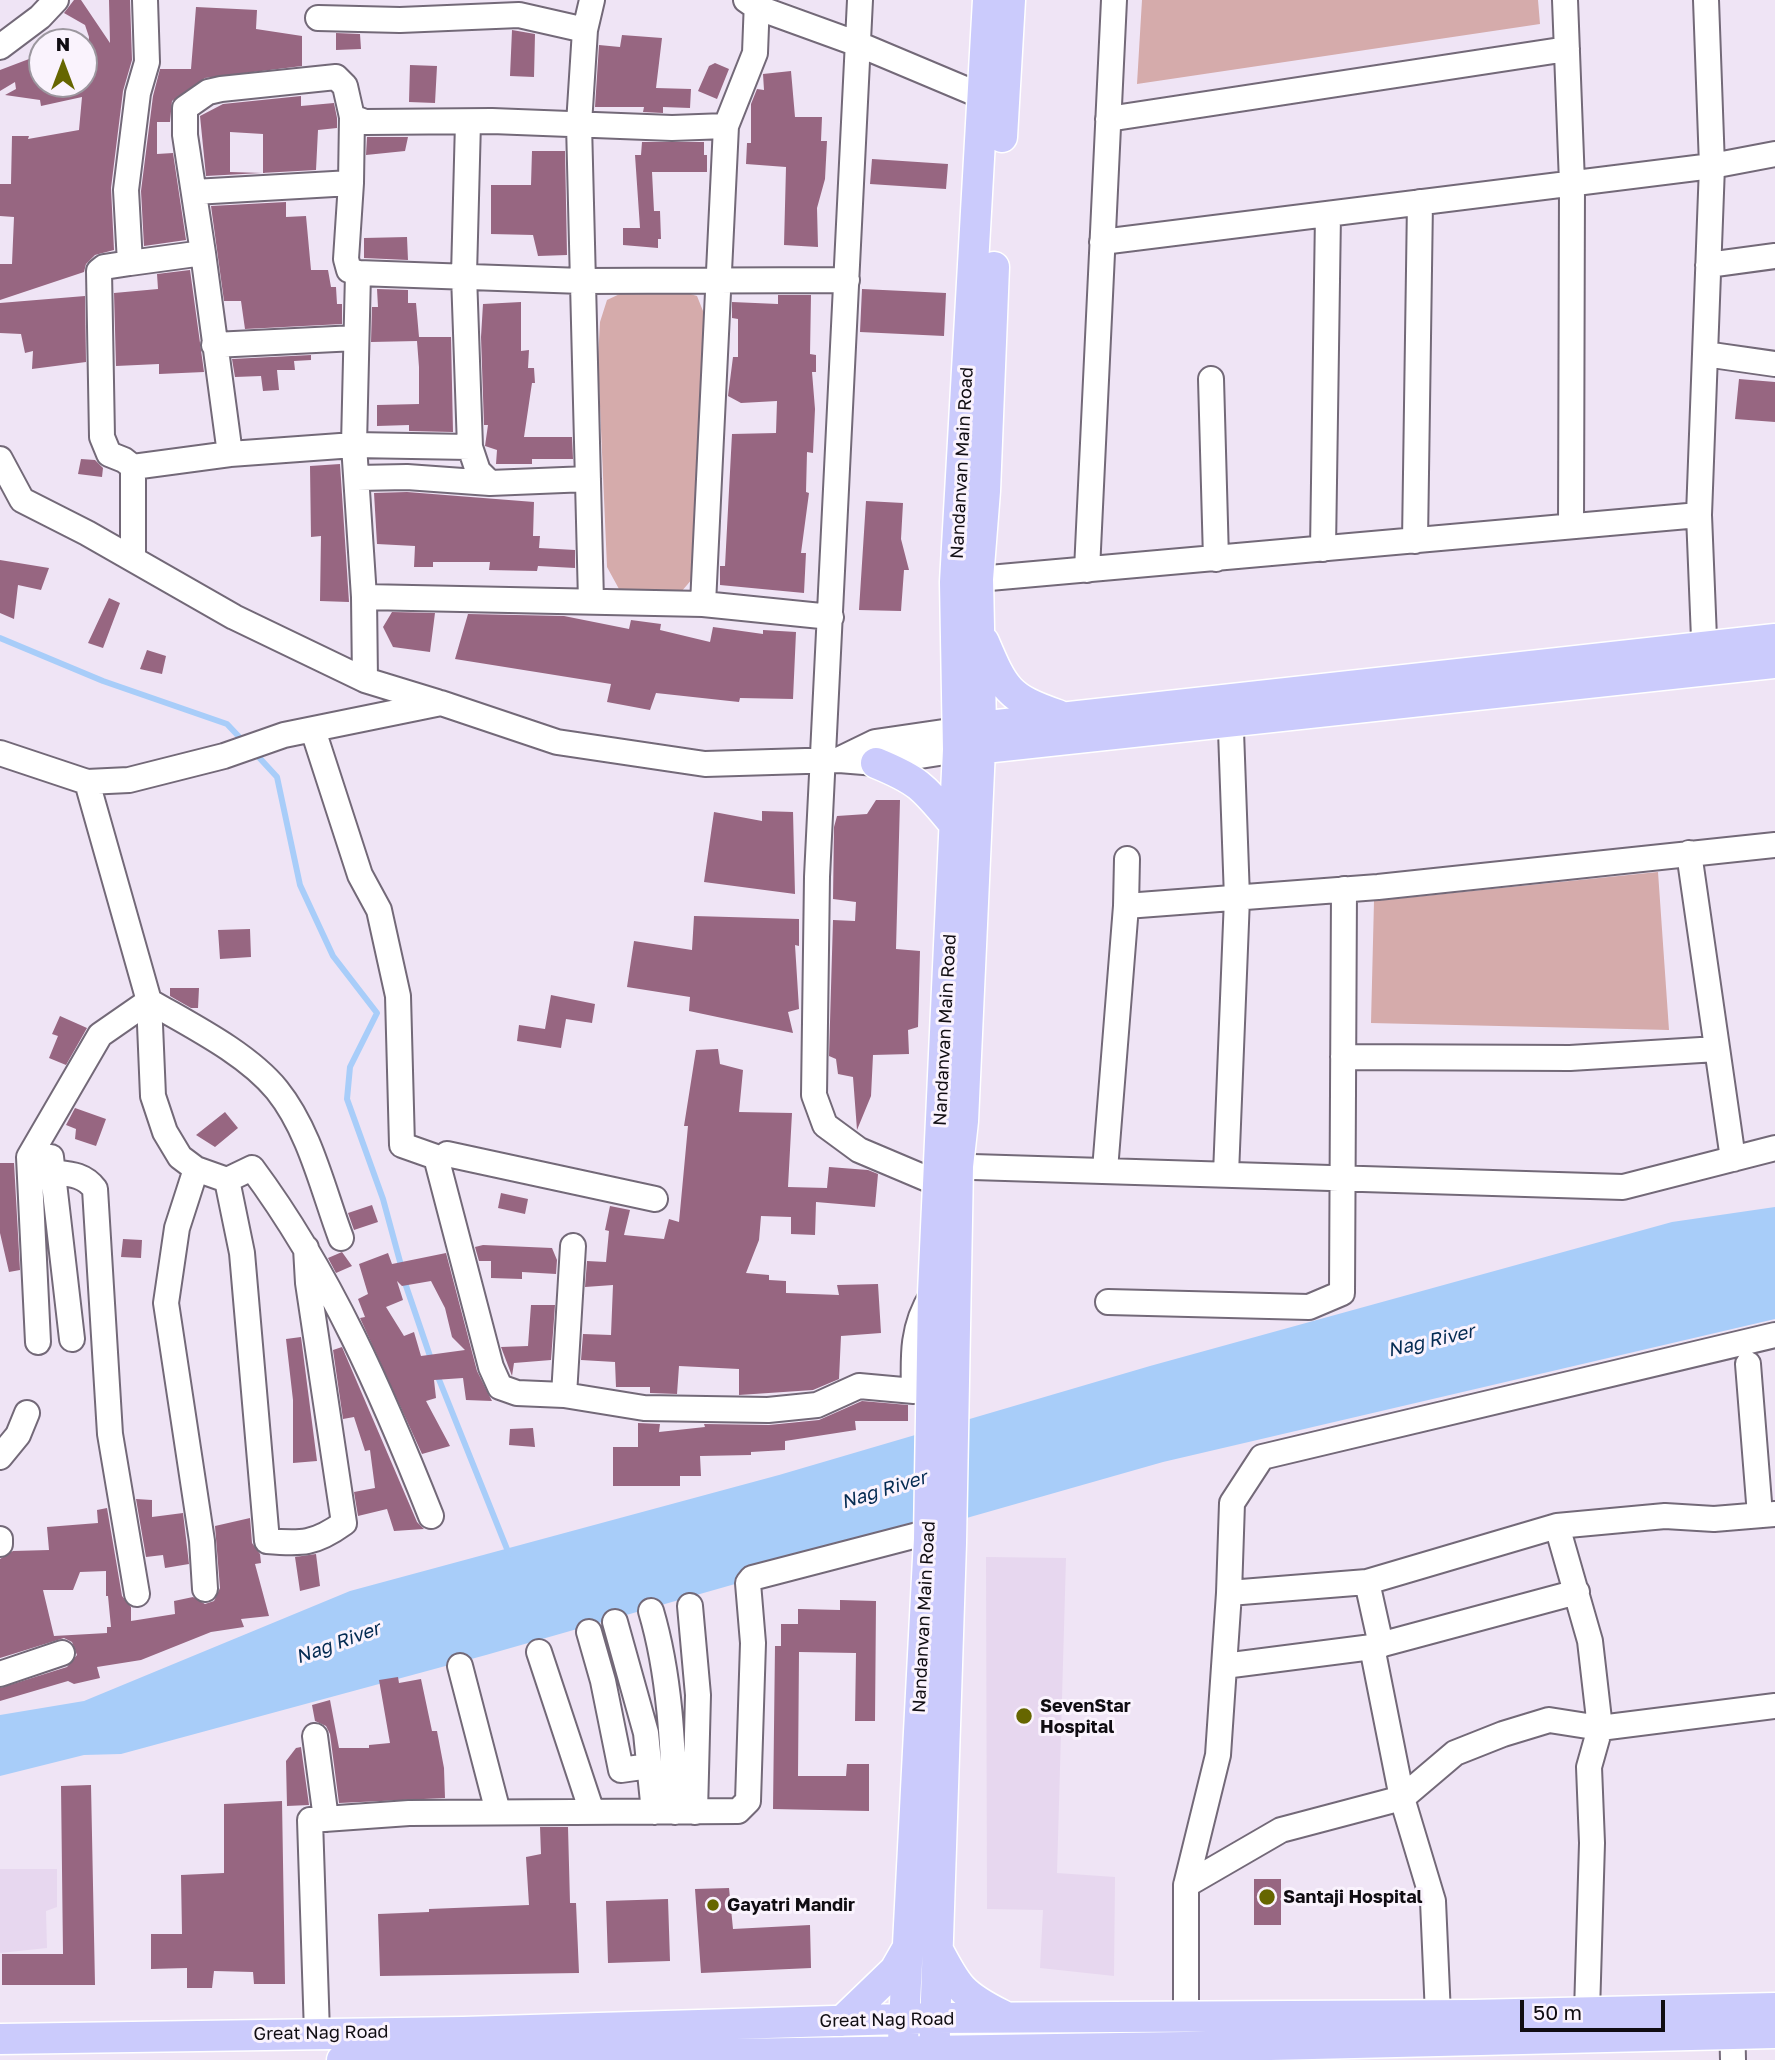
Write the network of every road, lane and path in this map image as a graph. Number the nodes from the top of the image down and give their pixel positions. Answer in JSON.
{"nodes":[{"id":1,"x":56,"y":0,"type":"edge"},
{"id":2,"x":145,"y":0,"type":"edge"},
{"id":3,"x":592,"y":0,"type":"edge"},
{"id":4,"x":860,"y":0,"type":"edge"},
{"id":5,"x":988,"y":0,"type":"edge"},
{"id":6,"x":1010,"y":0,"type":"edge"},
{"id":7,"x":1114,"y":0,"type":"edge"},
{"id":8,"x":1565,"y":0,"type":"edge"},
{"id":9,"x":1706,"y":0,"type":"edge"},
{"id":10,"x":753,"y":2,"type":"edge"},
{"id":11,"x":318,"y":18,"type":"dead end"},
{"id":12,"x":585,"y":30,"type":"junction"},
{"id":13,"x":858,"y":44,"type":"junction"},
{"id":14,"x":0,"y":47,"type":"edge"},
{"id":15,"x":1567,"y":49,"type":"junction"},
{"id":16,"x":984,"y":97,"type":"junction"},
{"id":17,"x":352,"y":117,"type":"junction"},
{"id":18,"x":1108,"y":120,"type":"junction"},
{"id":19,"x":468,"y":122,"type":"junction"},
{"id":20,"x":579,"y":124,"type":"junction"},
{"id":21,"x":726,"y":126,"type":"junction"},
{"id":22,"x":1775,"y":154,"type":"edge"},
{"id":23,"x":1712,"y":166,"type":"junction"},
{"id":24,"x":351,"y":183,"type":"junction"},
{"id":25,"x":1572,"y":183,"type":"junction"},
{"id":26,"x":194,"y":192,"type":"junction"},
{"id":27,"x":1420,"y":202,"type":"junction"},
{"id":28,"x":1328,"y":214,"type":"junction"},
{"id":29,"x":1102,"y":242,"type":"junction"},
{"id":30,"x":203,"y":253,"type":"junction"},
{"id":31,"x":1775,"y":256,"type":"edge"},
{"id":32,"x":130,"y":263,"type":"junction"},
{"id":33,"x":1708,"y":265,"type":"junction"},
{"id":34,"x":358,"y":273,"type":"junction"},
{"id":35,"x":464,"y":275,"type":"junction"},
{"id":36,"x":847,"y":280,"type":"junction"},
{"id":37,"x":582,"y":281,"type":"junction"},
{"id":38,"x":720,"y":281,"type":"junction"},
{"id":39,"x":356,"y":338,"type":"junction"},
{"id":40,"x":214,"y":345,"type":"junction"},
{"id":41,"x":1705,"y":354,"type":"junction"},
{"id":42,"x":1775,"y":364,"type":"edge"},
{"id":43,"x":1211,"y":379,"type":"dead end"},
{"id":44,"x":355,"y":445,"type":"junction"},
{"id":45,"x":470,"y":447,"type":"junction"},
{"id":46,"x":230,"y":454,"type":"junction"},
{"id":47,"x":0,"y":459,"type":"edge"},
{"id":48,"x":133,"y":467,"type":"junction"},
{"id":49,"x":357,"y":478,"type":"junction"},
{"id":50,"x":588,"y":479,"type":"junction"},
{"id":51,"x":490,"y":483,"type":"junction"},
{"id":52,"x":1699,"y":515,"type":"junction"},
{"id":53,"x":1571,"y":526,"type":"junction"},
{"id":54,"x":1415,"y":541,"type":"junction"},
{"id":55,"x":1323,"y":549,"type":"junction"},
{"id":56,"x":133,"y":559,"type":"junction"},
{"id":57,"x":1216,"y":559,"type":"junction"},
{"id":58,"x":1087,"y":570,"type":"junction"},
{"id":59,"x":978,"y":579,"type":"junction"},
{"id":60,"x":364,"y":597,"type":"junction"},
{"id":61,"x":591,"y":601,"type":"junction"},
{"id":62,"x":703,"y":604,"type":"junction"},
{"id":63,"x":831,"y":617,"type":"junction"},
{"id":64,"x":978,"y":629,"type":"junction"},
{"id":65,"x":1775,"y":639,"type":"edge"},
{"id":66,"x":1705,"y":659,"type":"junction"},
{"id":67,"x":1775,"y":663,"type":"edge"},
{"id":68,"x":365,"y":680,"type":"junction"},
{"id":69,"x":441,"y":703,"type":"junction"},
{"id":70,"x":1231,"y":710,"type":"junction"},
{"id":71,"x":1066,"y":718,"type":"junction"},
{"id":72,"x":313,"y":730,"type":"junction"},
{"id":73,"x":968,"y":739,"type":"junction"},
{"id":74,"x":0,"y":753,"type":"edge"},
{"id":75,"x":832,"y":760,"type":"junction"},
{"id":76,"x":876,"y":763,"type":"junction"},
{"id":77,"x":86,"y":782,"type":"junction"},
{"id":78,"x":954,"y":824,"type":"junction"},
{"id":79,"x":1775,"y":845,"type":"edge"},
{"id":80,"x":1689,"y":853,"type":"junction"},
{"id":81,"x":1127,"y":859,"type":"dead end"},
{"id":82,"x":1344,"y":889,"type":"junction"},
{"id":83,"x":1237,"y":898,"type":"junction"},
{"id":84,"x":1126,"y":906,"type":"junction"},
{"id":85,"x":149,"y":1001,"type":"junction"},
{"id":86,"x":1717,"y":1049,"type":"junction"},
{"id":87,"x":1343,"y":1057,"type":"junction"},
{"id":88,"x":47,"y":1129,"type":"junction"},
{"id":89,"x":1775,"y":1148,"type":"edge"},
{"id":90,"x":447,"y":1154,"type":"dead end"},
{"id":91,"x":1733,"y":1159,"type":"junction"},
{"id":92,"x":196,"y":1170,"type":"junction"},
{"id":93,"x":1105,"y":1170,"type":"junction"},
{"id":94,"x":52,"y":1172,"type":"junction"},
{"id":95,"x":945,"y":1172,"type":"junction"},
{"id":96,"x":1226,"y":1174,"type":"junction"},
{"id":97,"x":1342,"y":1178,"type":"junction"},
{"id":98,"x":226,"y":1180,"type":"junction"},
{"id":99,"x":655,"y":1199,"type":"dead end"},
{"id":100,"x":341,"y":1238,"type":"dead end"},
{"id":101,"x":573,"y":1246,"type":"dead end"},
{"id":102,"x":306,"y":1248,"type":"junction"},
{"id":103,"x":933,"y":1293,"type":"junction"},
{"id":104,"x":1108,"y":1302,"type":"dead end"},
{"id":105,"x":1775,"y":1335,"type":"edge"},
{"id":106,"x":72,"y":1339,"type":"dead end"},
{"id":107,"x":38,"y":1342,"type":"dead end"},
{"id":108,"x":1748,"y":1364,"type":"dead end"},
{"id":109,"x":565,"y":1395,"type":"junction"},
{"id":110,"x":941,"y":1412,"type":"junction"},
{"id":111,"x":27,"y":1413,"type":"dead end"},
{"id":112,"x":0,"y":1457,"type":"edge"},
{"id":113,"x":1767,"y":1515,"type":"edge"},
{"id":114,"x":431,"y":1516,"type":"dead end"},
{"id":115,"x":1557,"y":1525,"type":"junction"},
{"id":116,"x":936,"y":1538,"type":"junction"},
{"id":117,"x":1367,"y":1582,"type":"junction"},
{"id":118,"x":205,"y":1589,"type":"dead end"},
{"id":119,"x":1577,"y":1592,"type":"junction"},
{"id":120,"x":1229,"y":1593,"type":"junction"},
{"id":121,"x":137,"y":1594,"type":"dead end"},
{"id":122,"x":690,"y":1606,"type":"dead end"},
{"id":123,"x":651,"y":1611,"type":"dead end"},
{"id":124,"x":615,"y":1622,"type":"dead end"},
{"id":125,"x":589,"y":1632,"type":"dead end"},
{"id":126,"x":1377,"y":1646,"type":"junction"},
{"id":127,"x":539,"y":1652,"type":"dead end"},
{"id":128,"x":62,"y":1653,"type":"dead end"},
{"id":129,"x":1224,"y":1666,"type":"junction"},
{"id":130,"x":460,"y":1667,"type":"dead end"},
{"id":131,"x":0,"y":1674,"type":"edge"},
{"id":132,"x":1775,"y":1706,"type":"edge"},
{"id":133,"x":1600,"y":1728,"type":"junction"},
{"id":134,"x":315,"y":1736,"type":"dead end"},
{"id":135,"x":649,"y":1766,"type":"junction"},
{"id":136,"x":1402,"y":1798,"type":"junction"},
{"id":137,"x":498,"y":1812,"type":"junction"},
{"id":138,"x":592,"y":1812,"type":"junction"},
{"id":139,"x":675,"y":1812,"type":"junction"},
{"id":140,"x":326,"y":1819,"type":"junction"},
{"id":141,"x":1186,"y":1885,"type":"junction"},
{"id":142,"x":922,"y":1948,"type":"junction"},
{"id":143,"x":1775,"y":2007,"type":"edge"},
{"id":144,"x":1587,"y":2012,"type":"junction"},
{"id":145,"x":1438,"y":2015,"type":"junction"},
{"id":146,"x":1174,"y":2016,"type":"junction"},
{"id":147,"x":1007,"y":2017,"type":"junction"},
{"id":148,"x":1128,"y":2017,"type":"junction"},
{"id":149,"x":935,"y":2018,"type":"junction"},
{"id":150,"x":317,"y":2033,"type":"junction"},
{"id":151,"x":1775,"y":2033,"type":"edge"},
{"id":152,"x":1733,"y":2034,"type":"edge"},
{"id":153,"x":0,"y":2039,"type":"edge"},
{"id":154,"x":903,"y":2043,"type":"edge"},
{"id":155,"x":846,"y":2044,"type":"edge"},
{"id":156,"x":1169,"y":2051,"type":"edge"},
{"id":157,"x":1127,"y":2053,"type":"edge"},
{"id":158,"x":934,"y":2054,"type":"edge"},
{"id":159,"x":992,"y":2054,"type":"edge"},
{"id":160,"x":342,"y":2060,"type":"edge"}],
"edges":[{"from":1,"to":14,"type":"street"},
{"from":2,"to":32,"type":"street"},
{"from":3,"to":12,"type":"street"},
{"from":4,"to":13,"type":"street"},
{"from":5,"to":16,"type":"main road","name":"Nandanvan Main Road"},
{"from":6,"to":59,"type":"main road"},
{"from":7,"to":18,"type":"street"},
{"from":8,"to":15,"type":"street"},
{"from":9,"to":23,"type":"street"},
{"from":10,"to":13,"type":"street"},
{"from":10,"to":21,"type":"street"},
{"from":11,"to":12,"type":"street"},
{"from":12,"to":20,"type":"street"},
{"from":13,"to":16,"type":"street"},
{"from":13,"to":36,"type":"street"},
{"from":15,"to":18,"type":"street"},
{"from":15,"to":25,"type":"street"},
{"from":16,"to":73,"type":"main road","name":"Nandanvan Main Road"},
{"from":17,"to":19,"type":"street"},
{"from":17,"to":24,"type":"street"},
{"from":17,"to":26,"type":"street"},
{"from":18,"to":29,"type":"street"},
{"from":19,"to":20,"type":"street"},
{"from":19,"to":35,"type":"street"},
{"from":20,"to":21,"type":"street"},
{"from":20,"to":37,"type":"street"},
{"from":21,"to":38,"type":"street"},
{"from":22,"to":23,"type":"street"},
{"from":23,"to":25,"type":"street"},
{"from":23,"to":33,"type":"street"},
{"from":24,"to":26,"type":"street"},
{"from":24,"to":34,"type":"street"},
{"from":25,"to":27,"type":"street"},
{"from":25,"to":53,"type":"street"},
{"from":26,"to":30,"type":"street"},
{"from":27,"to":28,"type":"street"},
{"from":27,"to":54,"type":"street"},
{"from":28,"to":29,"type":"street"},
{"from":28,"to":55,"type":"street"},
{"from":29,"to":58,"type":"street"},
{"from":30,"to":32,"type":"street"},
{"from":30,"to":40,"type":"street"},
{"from":31,"to":33,"type":"street"},
{"from":32,"to":48,"type":"street"},
{"from":33,"to":41,"type":"street"},
{"from":34,"to":35,"type":"street"},
{"from":34,"to":39,"type":"street"},
{"from":35,"to":37,"type":"street"},
{"from":35,"to":45,"type":"street"},
{"from":36,"to":38,"type":"street"},
{"from":36,"to":63,"type":"street"},
{"from":37,"to":38,"type":"street"},
{"from":37,"to":50,"type":"street"},
{"from":38,"to":62,"type":"street"},
{"from":39,"to":40,"type":"street"},
{"from":39,"to":44,"type":"street"},
{"from":40,"to":46,"type":"street"},
{"from":41,"to":42,"type":"street"},
{"from":41,"to":52,"type":"street"},
{"from":43,"to":57,"type":"street"},
{"from":44,"to":45,"type":"street"},
{"from":44,"to":46,"type":"street"},
{"from":44,"to":49,"type":"street"},
{"from":45,"to":51,"type":"street"},
{"from":46,"to":48,"type":"street"},
{"from":47,"to":56,"type":"street"},
{"from":48,"to":56,"type":"street"},
{"from":49,"to":51,"type":"street"},
{"from":49,"to":60,"type":"street"},
{"from":50,"to":51,"type":"street"},
{"from":50,"to":61,"type":"street"},
{"from":52,"to":53,"type":"street"},
{"from":52,"to":66,"type":"street"},
{"from":53,"to":54,"type":"street"},
{"from":54,"to":55,"type":"street"},
{"from":55,"to":57,"type":"street"},
{"from":56,"to":68,"type":"street"},
{"from":57,"to":58,"type":"street"},
{"from":58,"to":59,"type":"street"},
{"from":59,"to":64,"type":"main road"},
{"from":60,"to":61,"type":"street"},
{"from":60,"to":68,"type":"street"},
{"from":61,"to":62,"type":"street"},
{"from":62,"to":63,"type":"street"},
{"from":63,"to":75,"type":"street"},
{"from":64,"to":71,"type":"main road"},
{"from":64,"to":73,"type":"main road"},
{"from":65,"to":66,"type":"main road"},
{"from":66,"to":67,"type":"main road"},
{"from":66,"to":70,"type":"main road"},
{"from":68,"to":69,"type":"street"},
{"from":69,"to":72,"type":"street"},
{"from":69,"to":75,"type":"street"},
{"from":70,"to":71,"type":"main road"},
{"from":70,"to":73,"type":"main road"},
{"from":70,"to":83,"type":"street"},
{"from":71,"to":73,"type":"main road"},
{"from":72,"to":77,"type":"street"},
{"from":72,"to":109,"type":"street"},
{"from":73,"to":75,"type":"street"},
{"from":73,"to":76,"type":"street"},
{"from":73,"to":78,"type":"main road","name":"Nandanvan Main Road"},
{"from":73,"to":95,"type":"main road"},
{"from":74,"to":77,"type":"street"},
{"from":75,"to":76,"type":"street"},
{"from":75,"to":95,"type":"street"},
{"from":76,"to":78,"type":"main road"},
{"from":77,"to":85,"type":"street"},
{"from":78,"to":95,"type":"main road","name":"Nandanvan Main Road"},
{"from":79,"to":80,"type":"street"},
{"from":80,"to":82,"type":"street"},
{"from":80,"to":86,"type":"street"},
{"from":81,"to":84,"type":"street"},
{"from":82,"to":83,"type":"street"},
{"from":82,"to":87,"type":"street"},
{"from":83,"to":84,"type":"street"},
{"from":83,"to":96,"type":"street"},
{"from":84,"to":93,"type":"street"},
{"from":85,"to":88,"type":"street"},
{"from":85,"to":92,"type":"street"},
{"from":85,"to":100,"type":"street"},
{"from":86,"to":87,"type":"street"},
{"from":86,"to":91,"type":"street"},
{"from":87,"to":97,"type":"street"},
{"from":88,"to":94,"type":"street"},
{"from":88,"to":107,"type":"street"},
{"from":89,"to":91,"type":"street"},
{"from":90,"to":99,"type":"street"},
{"from":91,"to":97,"type":"street"},
{"from":92,"to":98,"type":"street"},
{"from":92,"to":118,"type":"street"},
{"from":93,"to":95,"type":"street"},
{"from":93,"to":96,"type":"street"},
{"from":94,"to":106,"type":"street"},
{"from":94,"to":121,"type":"street"},
{"from":95,"to":103,"type":"main road","name":"Nandanvan Main Road"},
{"from":95,"to":110,"type":"main road"},
{"from":96,"to":97,"type":"street"},
{"from":97,"to":104,"type":"street"},
{"from":98,"to":102,"type":"street"},
{"from":98,"to":102,"type":"street"},
{"from":101,"to":109,"type":"street"},
{"from":102,"to":114,"type":"street"},
{"from":103,"to":109,"type":"street"},
{"from":103,"to":110,"type":"main road","name":"Nandanvan Main Road"},
{"from":105,"to":120,"type":"street"},
{"from":108,"to":113,"type":"street"},
{"from":110,"to":116,"type":"main road","name":"Nandanvan Main Road"},
{"from":111,"to":112,"type":"street"},
{"from":113,"to":115,"type":"street"},
{"from":115,"to":117,"type":"street"},
{"from":115,"to":119,"type":"street"},
{"from":116,"to":139,"type":"street"},
{"from":116,"to":142,"type":"main road","name":"Nandanvan Main Road"},
{"from":117,"to":120,"type":"street"},
{"from":117,"to":126,"type":"street"},
{"from":119,"to":126,"type":"street"},
{"from":119,"to":133,"type":"street"},
{"from":120,"to":129,"type":"street"},
{"from":122,"to":139,"type":"street"},
{"from":123,"to":139,"type":"street"},
{"from":124,"to":135,"type":"street"},
{"from":125,"to":135,"type":"street"},
{"from":126,"to":129,"type":"street"},
{"from":126,"to":136,"type":"street"},
{"from":127,"to":138,"type":"street"},
{"from":128,"to":131,"type":"street"},
{"from":129,"to":141,"type":"street"},
{"from":130,"to":137,"type":"street"},
{"from":132,"to":133,"type":"street"},
{"from":133,"to":136,"type":"street"},
{"from":133,"to":144,"type":"street"},
{"from":134,"to":140,"type":"street"},
{"from":135,"to":139,"type":"street"},
{"from":136,"to":141,"type":"street"},
{"from":136,"to":145,"type":"street"},
{"from":137,"to":138,"type":"street"},
{"from":137,"to":140,"type":"street"},
{"from":138,"to":139,"type":"street"},
{"from":140,"to":150,"type":"street"},
{"from":141,"to":146,"type":"street"},
{"from":142,"to":147,"type":"main road"},
{"from":142,"to":149,"type":"main road"},
{"from":142,"to":154,"type":"main road","name":"Nandanvan Main Road"},
{"from":142,"to":155,"type":"main road"},
{"from":143,"to":152,"type":"main road","name":"Great Nag Road"},
{"from":144,"to":145,"type":"main road","name":"Great Nag Road"},
{"from":144,"to":152,"type":"main road","name":"Great Nag Road"},
{"from":145,"to":146,"type":"main road","name":"Great Nag Road"},
{"from":146,"to":148,"type":"main road","name":"Great Nag Road"},
{"from":146,"to":156,"type":"street"},
{"from":147,"to":148,"type":"main road","name":"Great Nag Road"},
{"from":147,"to":149,"type":"main road","name":"Great Nag Road"},
{"from":148,"to":157,"type":"street"},
{"from":149,"to":154,"type":"main road","name":"Great Nag Road"},
{"from":149,"to":158,"type":"main road"},
{"from":150,"to":153,"type":"main road","name":"Great Nag Road"},
{"from":150,"to":155,"type":"main road","name":"Great Nag Road"},
{"from":151,"to":152,"type":"main road","name":"Great Nag Road"},
{"from":152,"to":156,"type":"main road","name":"Great Nag Road"},
{"from":154,"to":155,"type":"main road","name":"Great Nag Road"},
{"from":154,"to":158,"type":"main road","name":"Great Nag Road"},
{"from":155,"to":160,"type":"main road","name":"Great Nag Road"},
{"from":156,"to":157,"type":"main road","name":"Great Nag Road"},
{"from":157,"to":159,"type":"main road","name":"Great Nag Road"},
{"from":158,"to":159,"type":"main road","name":"Great Nag Road"}]}
